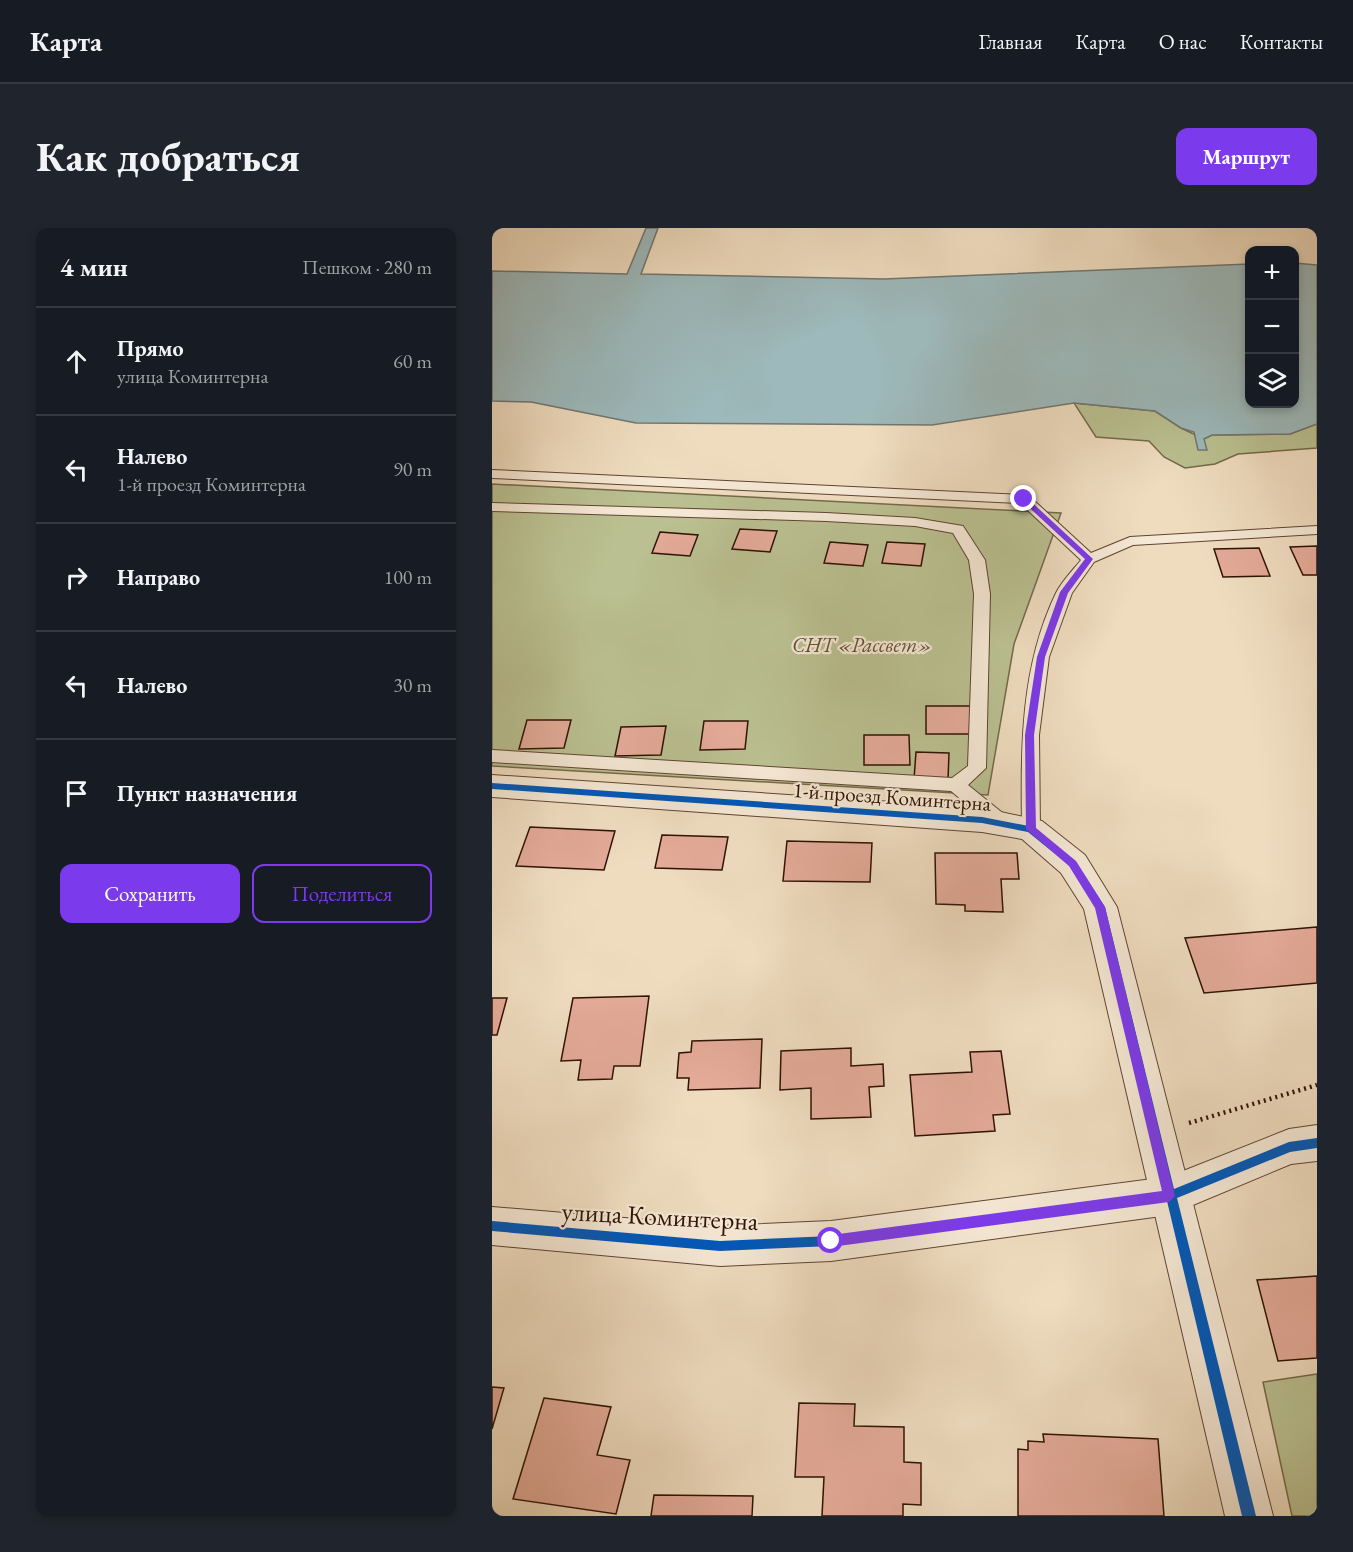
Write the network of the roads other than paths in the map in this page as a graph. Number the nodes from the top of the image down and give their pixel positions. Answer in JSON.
{"nodes":[{"id":1,"x":492,"y":474,"type":"edge"},
{"id":2,"x":492,"y":507,"type":"edge"},
{"id":3,"x":1317,"y":530,"type":"edge"},
{"id":4,"x":1089,"y":559,"type":"junction"},
{"id":5,"x":492,"y":756,"type":"edge"},
{"id":6,"x":956,"y":785,"type":"junction"},
{"id":7,"x":492,"y":786,"type":"edge"},
{"id":8,"x":1017,"y":827,"type":"junction"},
{"id":9,"x":1317,"y":1143,"type":"edge"},
{"id":10,"x":1169,"y":1196,"type":"junction"},
{"id":11,"x":492,"y":1226,"type":"edge"},
{"id":12,"x":1249,"y":1516,"type":"edge"}],
"edges":[{"from":1,"to":4,"type":"lane"},
{"from":2,"to":6,"type":"lane"},
{"from":3,"to":4,"type":"lane"},
{"from":4,"to":8,"type":"lane"},
{"from":5,"to":6,"type":"lane"},
{"from":6,"to":8,"type":"lane"},
{"from":7,"to":8,"type":"street","name":"1-й проезд Коминтерна"},
{"from":8,"to":10,"type":"street"},
{"from":9,"to":10,"type":"street","name":"улица Коминтерна"},
{"from":10,"to":11,"type":"street","name":"улица Коминтерна"},
{"from":10,"to":12,"type":"street"}]}
